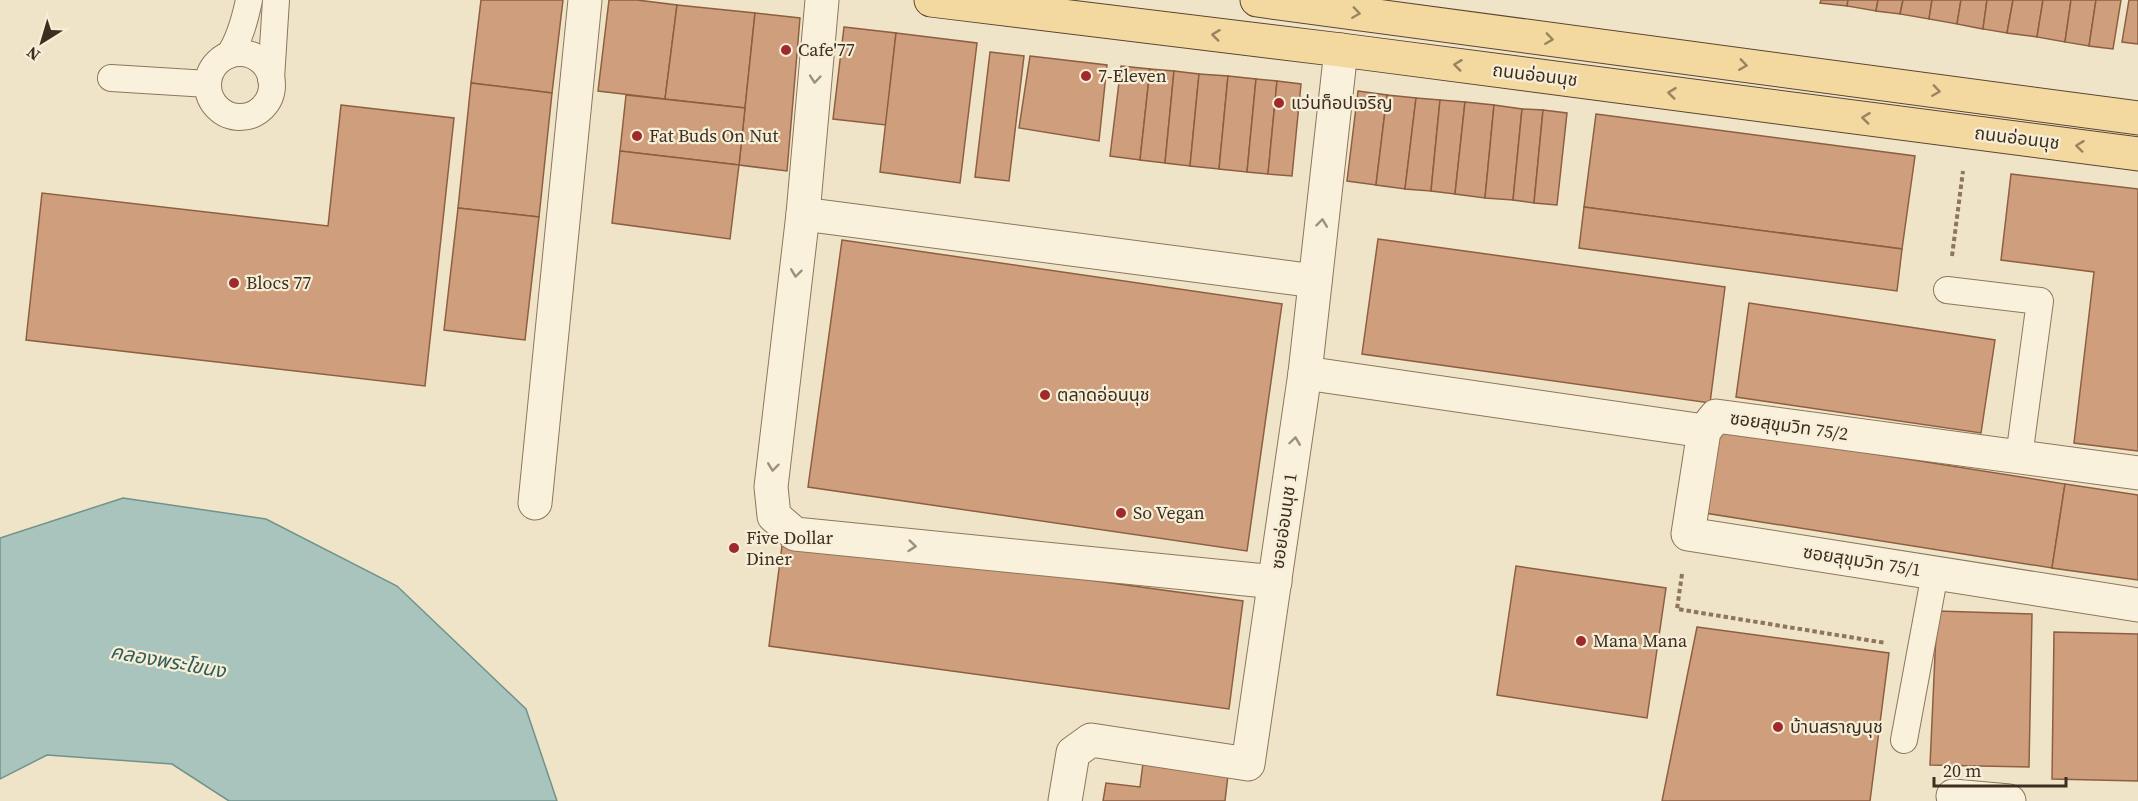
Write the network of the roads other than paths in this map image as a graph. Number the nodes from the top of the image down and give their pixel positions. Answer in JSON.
{"nodes":[{"id":1,"x":249,"y":0,"type":"edge"},
{"id":2,"x":276,"y":0,"type":"edge"},
{"id":3,"x":585,"y":0,"type":"edge"},
{"id":4,"x":822,"y":0,"type":"edge"},
{"id":5,"x":931,"y":0,"type":"edge"},
{"id":6,"x":1270,"y":1,"type":"edge"},
{"id":7,"x":1341,"y":50,"type":"junction"},
{"id":8,"x":229,"y":55,"type":"junction"},
{"id":9,"x":111,"y":78,"type":"dead end"},
{"id":10,"x":271,"y":79,"type":"junction"},
{"id":11,"x":208,"y":84,"type":"junction"},
{"id":12,"x":2138,"y":118,"type":"edge"},
{"id":13,"x":2138,"y":154,"type":"edge"},
{"id":14,"x":803,"y":214,"type":"junction"},
{"id":15,"x":1315,"y":281,"type":"junction"},
{"id":16,"x":1947,"y":290,"type":"road end"},
{"id":17,"x":1305,"y":374,"type":"junction"},
{"id":18,"x":1704,"y":431,"type":"junction"},
{"id":19,"x":2019,"y":457,"type":"junction"},
{"id":20,"x":2138,"y":473,"type":"edge"},
{"id":21,"x":535,"y":503,"type":"dead end"},
{"id":22,"x":1935,"y":573,"type":"junction"},
{"id":23,"x":1275,"y":582,"type":"junction"},
{"id":24,"x":2138,"y":605,"type":"edge"},
{"id":25,"x":1905,"y":740,"type":"dead end"},
{"id":26,"x":1953,"y":796,"type":"dead end"},
{"id":27,"x":1065,"y":801,"type":"edge"},
{"id":28,"x":2008,"y":801,"type":"edge"}],
"edges":[{"from":1,"to":8,"type":"lane"},
{"from":2,"to":10,"type":"lane"},
{"from":3,"to":21,"type":"street"},
{"from":4,"to":14,"type":"street","one_way":true},
{"from":7,"to":5,"type":"main road","name":"ถนนอ่อนนุช","one_way":true},
{"from":6,"to":12,"type":"main road","name":"ถนนอ่อนนุช","one_way":true},
{"from":13,"to":7,"type":"main road","name":"ถนนอ่อนนุช","one_way":true},
{"from":15,"to":7,"type":"street","name":"ซอยอ่อนนุช 1","one_way":true},
{"from":8,"to":10,"type":"lane"},
{"from":8,"to":11,"type":"lane"},
{"from":9,"to":11,"type":"lane"},
{"from":10,"to":11,"type":"lane"},
{"from":14,"to":15,"type":"street"},
{"from":14,"to":23,"type":"street","one_way":true},
{"from":15,"to":17,"type":"street","name":"ซอยอ่อนนุช 1"},
{"from":16,"to":19,"type":"lane"},
{"from":17,"to":18,"type":"street","name":"ซอยสุขุมวิท 75/2"},
{"from":23,"to":17,"type":"street","name":"ซอยอ่อนนุช 1","one_way":true},
{"from":18,"to":19,"type":"street","name":"ซอยสุขุมวิท 75/2"},
{"from":18,"to":22,"type":"street","name":"ซอยสุขุมวิท 75/1"},
{"from":19,"to":20,"type":"street","name":"ซอยสุขุมวิท 75/2"},
{"from":22,"to":24,"type":"street","name":"ซอยสุขุมวิท 75/1"},
{"from":22,"to":25,"type":"lane"},
{"from":23,"to":27,"type":"street","name":"ซอยอ่อนนุช 1"},
{"from":26,"to":28,"type":"street"}]}
